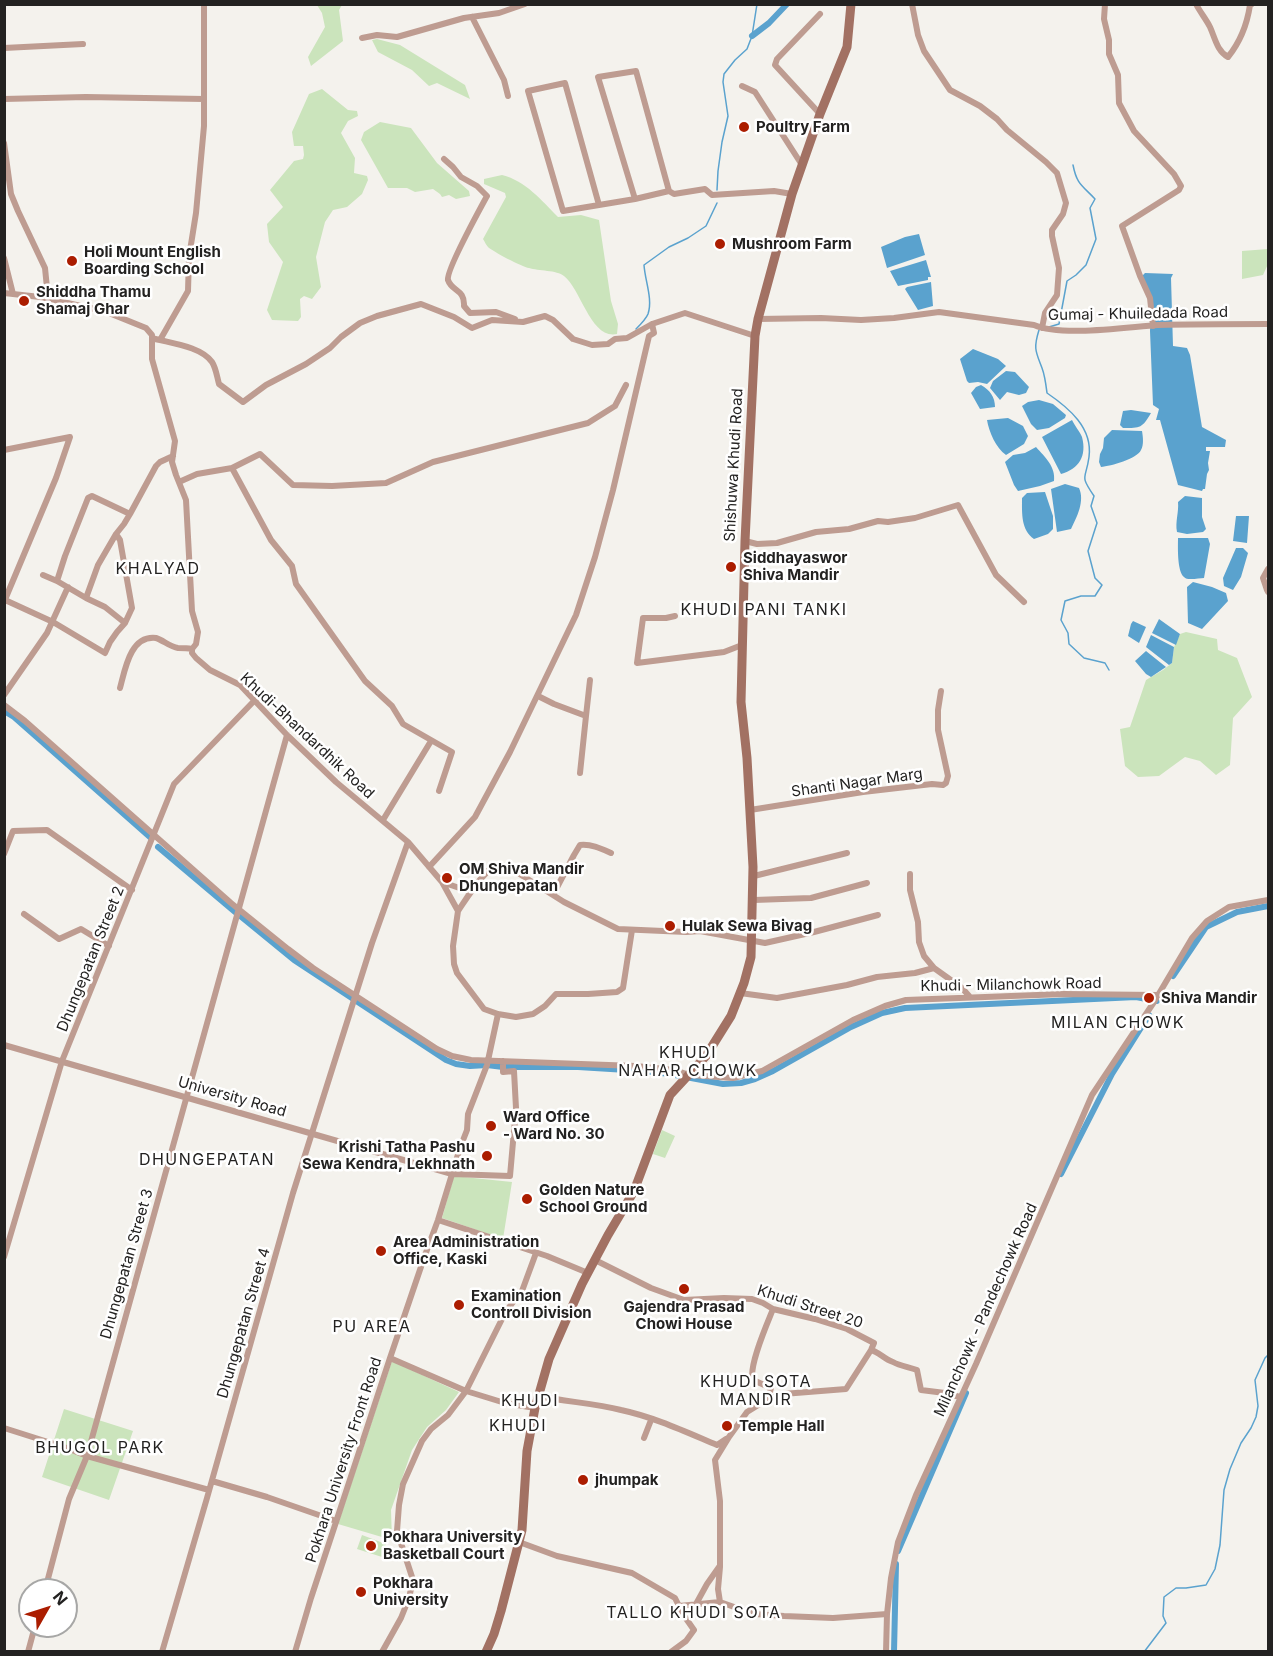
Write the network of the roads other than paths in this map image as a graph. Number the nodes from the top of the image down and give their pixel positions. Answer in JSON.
{"nodes":[{"id":1,"x":204,"y":4,"type":"edge"},
{"id":2,"x":525,"y":4,"type":"edge"},
{"id":3,"x":851,"y":4,"type":"edge"},
{"id":4,"x":912,"y":4,"type":"edge"},
{"id":5,"x":1105,"y":4,"type":"edge"},
{"id":6,"x":1196,"y":4,"type":"edge"},
{"id":7,"x":1252,"y":4,"type":"edge"},
{"id":8,"x":820,"y":14,"type":"dead end"},
{"id":9,"x":472,"y":17,"type":"junction"},
{"id":10,"x":362,"y":38,"type":"dead end"},
{"id":11,"x":83,"y":44,"type":"dead end"},
{"id":12,"x":4,"y":48,"type":"edge"},
{"id":13,"x":742,"y":86,"type":"dead end"},
{"id":14,"x":508,"y":96,"type":"dead end"},
{"id":15,"x":4,"y":99,"type":"edge"},
{"id":16,"x":204,"y":99,"type":"junction"},
{"id":17,"x":820,"y":114,"type":"junction"},
{"id":18,"x":4,"y":143,"type":"edge"},
{"id":19,"x":5,"y":153,"type":"edge"},
{"id":20,"x":444,"y":159,"type":"dead end"},
{"id":21,"x":802,"y":166,"type":"junction"},
{"id":22,"x":669,"y":191,"type":"junction"},
{"id":23,"x":792,"y":194,"type":"junction"},
{"id":24,"x":635,"y":199,"type":"junction"},
{"id":25,"x":598,"y":205,"type":"junction"},
{"id":26,"x":4,"y":258,"type":"edge"},
{"id":27,"x":4,"y":293,"type":"edge"},
{"id":28,"x":13,"y":294,"type":"junction"},
{"id":29,"x":48,"y":298,"type":"junction"},
{"id":30,"x":758,"y":319,"type":"junction"},
{"id":31,"x":523,"y":322,"type":"junction"},
{"id":32,"x":652,"y":324,"type":"junction"},
{"id":33,"x":1269,"y":324,"type":"edge"},
{"id":34,"x":1154,"y":326,"type":"junction"},
{"id":35,"x":1042,"y":328,"type":"junction"},
{"id":36,"x":755,"y":336,"type":"junction"},
{"id":37,"x":152,"y":338,"type":"junction"},
{"id":38,"x":160,"y":340,"type":"junction"},
{"id":39,"x":626,"y":385,"type":"dead end"},
{"id":40,"x":4,"y":450,"type":"edge"},
{"id":41,"x":173,"y":456,"type":"junction"},
{"id":42,"x":232,"y":468,"type":"junction"},
{"id":43,"x":177,"y":479,"type":"junction"},
{"id":44,"x":130,"y":514,"type":"junction"},
{"id":45,"x":116,"y":534,"type":"junction"},
{"id":46,"x":745,"y":541,"type":"junction"},
{"id":47,"x":1269,"y":569,"type":"edge"},
{"id":48,"x":43,"y":575,"type":"dead end"},
{"id":49,"x":57,"y":581,"type":"junction"},
{"id":50,"x":68,"y":587,"type":"junction"},
{"id":51,"x":1269,"y":592,"type":"edge"},
{"id":52,"x":86,"y":598,"type":"junction"},
{"id":53,"x":5,"y":601,"type":"edge"},
{"id":54,"x":1024,"y":602,"type":"dead end"},
{"id":55,"x":675,"y":616,"type":"dead end"},
{"id":56,"x":53,"y":622,"type":"junction"},
{"id":57,"x":125,"y":623,"type":"junction"},
{"id":58,"x":742,"y":645,"type":"junction"},
{"id":59,"x":192,"y":649,"type":"junction"},
{"id":60,"x":590,"y":680,"type":"dead end"},
{"id":61,"x":120,"y":688,"type":"dead end"},
{"id":62,"x":941,"y":691,"type":"dead end"},
{"id":63,"x":4,"y":695,"type":"edge"},
{"id":64,"x":538,"y":696,"type":"junction"},
{"id":65,"x":254,"y":701,"type":"junction"},
{"id":66,"x":4,"y":705,"type":"edge"},
{"id":67,"x":586,"y":716,"type":"junction"},
{"id":68,"x":287,"y":735,"type":"junction"},
{"id":69,"x":431,"y":741,"type":"junction"},
{"id":70,"x":580,"y":773,"type":"dead end"},
{"id":71,"x":439,"y":791,"type":"dead end"},
{"id":72,"x":750,"y":810,"type":"junction"},
{"id":73,"x":383,"y":820,"type":"junction"},
{"id":74,"x":155,"y":835,"type":"junction"},
{"id":75,"x":408,"y":842,"type":"junction"},
{"id":76,"x":611,"y":853,"type":"dead end"},
{"id":77,"x":847,"y":853,"type":"dead end"},
{"id":78,"x":4,"y":854,"type":"edge"},
{"id":79,"x":429,"y":867,"type":"junction"},
{"id":80,"x":910,"y":874,"type":"dead end"},
{"id":81,"x":754,"y":876,"type":"junction"},
{"id":82,"x":442,"y":882,"type":"junction"},
{"id":83,"x":867,"y":883,"type":"dead end"},
{"id":84,"x":132,"y":890,"type":"junction"},
{"id":85,"x":471,"y":892,"type":"junction"},
{"id":86,"x":553,"y":895,"type":"junction"},
{"id":87,"x":754,"y":900,"type":"junction"},
{"id":88,"x":1269,"y":900,"type":"edge"},
{"id":89,"x":239,"y":909,"type":"junction"},
{"id":90,"x":458,"y":911,"type":"junction"},
{"id":91,"x":24,"y":914,"type":"dead end"},
{"id":92,"x":878,"y":915,"type":"dead end"},
{"id":93,"x":632,"y":930,"type":"junction"},
{"id":94,"x":752,"y":942,"type":"junction"},
{"id":95,"x":109,"y":946,"type":"junction"},
{"id":96,"x":934,"y":968,"type":"junction"},
{"id":97,"x":740,"y":993,"type":"junction"},
{"id":98,"x":1157,"y":995,"type":"junction"},
{"id":99,"x":970,"y":997,"type":"junction"},
{"id":100,"x":354,"y":999,"type":"junction"},
{"id":101,"x":498,"y":1014,"type":"junction"},
{"id":102,"x":4,"y":1045,"type":"edge"},
{"id":103,"x":488,"y":1060,"type":"junction"},
{"id":104,"x":62,"y":1061,"type":"junction"},
{"id":105,"x":503,"y":1061,"type":"junction"},
{"id":106,"x":686,"y":1078,"type":"junction"},
{"id":107,"x":187,"y":1096,"type":"junction"},
{"id":108,"x":312,"y":1132,"type":"junction"},
{"id":109,"x":452,"y":1174,"type":"junction"},
{"id":110,"x":438,"y":1220,"type":"junction"},
{"id":111,"x":536,"y":1252,"type":"junction"},
{"id":112,"x":4,"y":1257,"type":"edge"},
{"id":113,"x":595,"y":1260,"type":"junction"},
{"id":114,"x":588,"y":1273,"type":"junction"},
{"id":115,"x":773,"y":1309,"type":"junction"},
{"id":116,"x":874,"y":1351,"type":"junction"},
{"id":117,"x":390,"y":1358,"type":"junction"},
{"id":118,"x":771,"y":1388,"type":"junction"},
{"id":119,"x":466,"y":1391,"type":"junction"},
{"id":120,"x":783,"y":1394,"type":"junction"},
{"id":121,"x":539,"y":1396,"type":"junction"},
{"id":122,"x":960,"y":1396,"type":"junction"},
{"id":123,"x":768,"y":1399,"type":"junction"},
{"id":124,"x":535,"y":1408,"type":"junction"},
{"id":125,"x":651,"y":1419,"type":"junction"},
{"id":126,"x":4,"y":1428,"type":"edge"},
{"id":127,"x":729,"y":1437,"type":"junction"},
{"id":128,"x":644,"y":1438,"type":"dead end"},
{"id":129,"x":717,"y":1445,"type":"junction"},
{"id":130,"x":718,"y":1455,"type":"junction"},
{"id":131,"x":87,"y":1456,"type":"junction"},
{"id":132,"x":212,"y":1481,"type":"junction"},
{"id":133,"x":209,"y":1490,"type":"junction"},
{"id":134,"x":336,"y":1521,"type":"junction"},
{"id":135,"x":519,"y":1542,"type":"junction"},
{"id":136,"x":720,"y":1567,"type":"junction"},
{"id":137,"x":48,"y":1578,"type":"edge"},
{"id":138,"x":720,"y":1602,"type":"junction"},
{"id":139,"x":696,"y":1604,"type":"junction"},
{"id":140,"x":679,"y":1606,"type":"junction"},
{"id":141,"x":887,"y":1614,"type":"junction"},
{"id":142,"x":162,"y":1652,"type":"edge"},
{"id":143,"x":295,"y":1652,"type":"edge"},
{"id":144,"x":381,"y":1652,"type":"edge"},
{"id":145,"x":486,"y":1652,"type":"edge"},
{"id":146,"x":671,"y":1652,"type":"edge"},
{"id":147,"x":886,"y":1652,"type":"edge"}],
"edges":[{"from":1,"to":16,"type":"street"},
{"from":2,"to":9,"type":"street"},
{"from":3,"to":17,"type":"main road","name":"Shishuwa Khudi Road"},
{"from":4,"to":35,"type":"street"},
{"from":5,"to":34,"type":"street"},
{"from":6,"to":7,"type":"street"},
{"from":8,"to":17,"type":"street"},
{"from":9,"to":10,"type":"street"},
{"from":9,"to":14,"type":"street"},
{"from":11,"to":12,"type":"street"},
{"from":13,"to":21,"type":"street"},
{"from":15,"to":16,"type":"street"},
{"from":16,"to":38,"type":"street"},
{"from":17,"to":21,"type":"main road","name":"Shishuwa Khudi Road"},
{"from":18,"to":19,"type":"street"},
{"from":19,"to":29,"type":"street"},
{"from":20,"to":31,"type":"street"},
{"from":21,"to":23,"type":"main road","name":"Shishuwa Khudi Road"},
{"from":22,"to":23,"type":"street"},
{"from":22,"to":24,"type":"street"},
{"from":22,"to":24,"type":"street"},
{"from":23,"to":30,"type":"main road","name":"Shishuwa Khudi Road"},
{"from":24,"to":25,"type":"street"},
{"from":25,"to":25,"type":"street"},
{"from":26,"to":28,"type":"street"},
{"from":27,"to":28,"type":"street"},
{"from":28,"to":29,"type":"street"},
{"from":29,"to":37,"type":"street"},
{"from":30,"to":35,"type":"street","name":"Gumaj - Khuiledada Road"},
{"from":30,"to":36,"type":"main road","name":"Shishuwa Khudi Road"},
{"from":31,"to":32,"type":"street"},
{"from":31,"to":38,"type":"street"},
{"from":32,"to":36,"type":"street"},
{"from":32,"to":64,"type":"street"},
{"from":33,"to":34,"type":"street","name":"Gumaj - Khuiledada Road"},
{"from":34,"to":35,"type":"street","name":"Gumaj - Khuiledada Road"},
{"from":36,"to":46,"type":"main road","name":"Shishuwa Khudi Road"},
{"from":37,"to":38,"type":"street"},
{"from":37,"to":41,"type":"street"},
{"from":39,"to":42,"type":"street"},
{"from":40,"to":53,"type":"street"},
{"from":41,"to":43,"type":"street"},
{"from":41,"to":44,"type":"street"},
{"from":42,"to":43,"type":"street"},
{"from":42,"to":69,"type":"street"},
{"from":43,"to":59,"type":"street"},
{"from":44,"to":45,"type":"street"},
{"from":44,"to":49,"type":"street"},
{"from":45,"to":52,"type":"street"},
{"from":45,"to":57,"type":"street"},
{"from":46,"to":54,"type":"street"},
{"from":46,"to":58,"type":"main road","name":"Shishuwa Khudi Road"},
{"from":47,"to":51,"type":"street"},
{"from":48,"to":49,"type":"street"},
{"from":49,"to":50,"type":"street"},
{"from":50,"to":52,"type":"street"},
{"from":50,"to":56,"type":"street"},
{"from":52,"to":57,"type":"street"},
{"from":53,"to":56,"type":"street"},
{"from":55,"to":58,"type":"street"},
{"from":56,"to":57,"type":"street"},
{"from":56,"to":63,"type":"street"},
{"from":58,"to":72,"type":"main road","name":"Shishuwa Khudi Road"},
{"from":59,"to":61,"type":"street"},
{"from":59,"to":65,"type":"street","name":"Khudi-Bhandardhik Road"},
{"from":60,"to":67,"type":"street"},
{"from":62,"to":72,"type":"street","name":"Shanti Nagar Marg"},
{"from":64,"to":67,"type":"street"},
{"from":64,"to":79,"type":"street"},
{"from":65,"to":68,"type":"street","name":"Khudi-Bhandardhik Road"},
{"from":65,"to":74,"type":"street","name":"Dhungepatan Street 2"},
{"from":66,"to":74,"type":"street","name":"Khudi - Milanchowk Road"},
{"from":67,"to":70,"type":"street"},
{"from":68,"to":73,"type":"street","name":"Khudi-Bhandardhik Road"},
{"from":68,"to":89,"type":"street","name":"Dhungepatan Street 3"},
{"from":69,"to":71,"type":"street"},
{"from":69,"to":73,"type":"street"},
{"from":72,"to":81,"type":"main road","name":"Shishuwa Khudi Road"},
{"from":73,"to":75,"type":"street","name":"Khudi-Bhandardhik Road"},
{"from":74,"to":84,"type":"street","name":"Dhungepatan Street 2"},
{"from":74,"to":89,"type":"street","name":"Khudi - Milanchowk Road"},
{"from":75,"to":79,"type":"street","name":"Khudi-Bhandardhik Road"},
{"from":75,"to":100,"type":"street","name":"Dhungepatan Street 4"},
{"from":76,"to":86,"type":"street"},
{"from":77,"to":81,"type":"street"},
{"from":78,"to":84,"type":"street"},
{"from":79,"to":82,"type":"street","name":"Khudi-Bhandardhik Road"},
{"from":80,"to":96,"type":"street"},
{"from":81,"to":87,"type":"main road","name":"Shishuwa Khudi Road"},
{"from":82,"to":85,"type":"street"},
{"from":82,"to":90,"type":"street","name":"Khudi-Bhandardhik Road"},
{"from":83,"to":87,"type":"street"},
{"from":84,"to":95,"type":"street","name":"Dhungepatan Street 2"},
{"from":85,"to":86,"type":"street"},
{"from":85,"to":90,"type":"street"},
{"from":86,"to":93,"type":"street"},
{"from":87,"to":94,"type":"main road","name":"Shishuwa Khudi Road"},
{"from":88,"to":98,"type":"street","name":"Milanchowk - Pandechowk Road"},
{"from":89,"to":100,"type":"street","name":"Khudi - Milanchowk Road"},
{"from":89,"to":107,"type":"street","name":"Dhungepatan Street 3"},
{"from":90,"to":101,"type":"street"},
{"from":91,"to":95,"type":"street"},
{"from":92,"to":94,"type":"street"},
{"from":93,"to":94,"type":"street"},
{"from":93,"to":101,"type":"street"},
{"from":94,"to":97,"type":"main road","name":"Shishuwa Khudi Road"},
{"from":95,"to":104,"type":"street","name":"Dhungepatan Street 2"},
{"from":96,"to":97,"type":"street"},
{"from":96,"to":99,"type":"street"},
{"from":97,"to":106,"type":"main road","name":"Shishuwa Khudi Road"},
{"from":98,"to":99,"type":"street","name":"Khudi - Milanchowk Road"},
{"from":98,"to":122,"type":"street","name":"Milanchowk - Pandechowk Road"},
{"from":99,"to":106,"type":"street","name":"Khudi - Milanchowk Road"},
{"from":100,"to":103,"type":"street","name":"Khudi - Milanchowk Road"},
{"from":100,"to":108,"type":"street","name":"Dhungepatan Street 4"},
{"from":101,"to":103,"type":"street","name":"Pokhara University Front Road"},
{"from":102,"to":104,"type":"street","name":"University Road"},
{"from":103,"to":105,"type":"street","name":"Khudi - Milanchowk Road"},
{"from":103,"to":109,"type":"street","name":"Pokhara University Front Road"},
{"from":104,"to":107,"type":"street","name":"University Road"},
{"from":104,"to":112,"type":"street","name":"Dhungepatan Street 2"},
{"from":105,"to":106,"type":"street","name":"Khudi - Milanchowk Road"},
{"from":105,"to":109,"type":"street","name":"University Road"},
{"from":106,"to":113,"type":"main road","name":"Shishuwa Khudi Road"},
{"from":107,"to":108,"type":"street","name":"University Road"},
{"from":107,"to":131,"type":"street","name":"Dhungepatan Street 3"},
{"from":108,"to":109,"type":"street","name":"University Road"},
{"from":108,"to":132,"type":"street","name":"Dhungepatan Street 4"},
{"from":109,"to":110,"type":"street","name":"Pokhara University Front Road"},
{"from":110,"to":111,"type":"street"},
{"from":110,"to":117,"type":"street","name":"Pokhara University Front Road"},
{"from":111,"to":114,"type":"street"},
{"from":111,"to":119,"type":"street"},
{"from":113,"to":114,"type":"main road","name":"Shishuwa Khudi Road"},
{"from":113,"to":115,"type":"street","name":"Khudi Street 20"},
{"from":114,"to":121,"type":"main road","name":"Shishuwa Khudi Road"},
{"from":115,"to":116,"type":"street","name":"Khudi Street 20"},
{"from":115,"to":118,"type":"street"},
{"from":116,"to":120,"type":"street"},
{"from":116,"to":122,"type":"street"},
{"from":117,"to":119,"type":"street"},
{"from":117,"to":134,"type":"street","name":"Pokhara University Front Road"},
{"from":118,"to":120,"type":"street"},
{"from":118,"to":123,"type":"street"},
{"from":119,"to":124,"type":"street"},
{"from":119,"to":144,"type":"street"},
{"from":120,"to":123,"type":"street"},
{"from":121,"to":124,"type":"main road","name":"Shishuwa Khudi Road"},
{"from":121,"to":125,"type":"street"},
{"from":122,"to":141,"type":"street","name":"Milanchowk - Pandechowk Road"},
{"from":123,"to":127,"type":"street"},
{"from":124,"to":135,"type":"main road","name":"Shishuwa Khudi Road"},
{"from":125,"to":128,"type":"street"},
{"from":125,"to":129,"type":"street"},
{"from":126,"to":131,"type":"street"},
{"from":127,"to":129,"type":"street"},
{"from":127,"to":130,"type":"street"},
{"from":129,"to":130,"type":"street"},
{"from":130,"to":136,"type":"street"},
{"from":131,"to":133,"type":"street"},
{"from":131,"to":137,"type":"street","name":"Dhungepatan Street 3"},
{"from":132,"to":133,"type":"street","name":"Dhungepatan Street 4"},
{"from":132,"to":134,"type":"street"},
{"from":133,"to":142,"type":"street","name":"Dhungepatan Street 4"},
{"from":134,"to":143,"type":"street","name":"Pokhara University Front Road"},
{"from":135,"to":140,"type":"street"},
{"from":135,"to":145,"type":"main road","name":"Shishuwa Khudi Road"},
{"from":136,"to":138,"type":"street"},
{"from":136,"to":139,"type":"street"},
{"from":138,"to":139,"type":"street"},
{"from":138,"to":141,"type":"street"},
{"from":139,"to":140,"type":"street"},
{"from":140,"to":146,"type":"street"},
{"from":141,"to":147,"type":"street","name":"Milanchowk - Pandechowk Road"}]}
